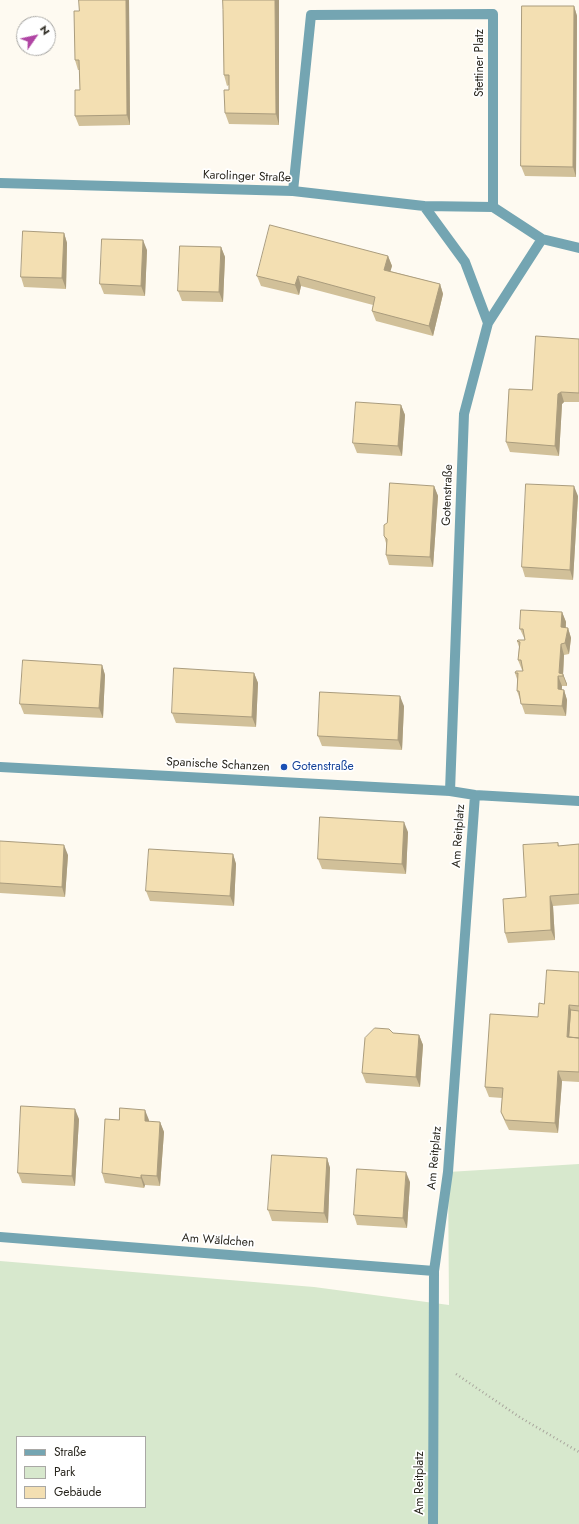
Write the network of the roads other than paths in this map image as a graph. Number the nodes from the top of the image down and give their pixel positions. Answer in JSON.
{"nodes":[{"id":1,"x":0,"y":183,"type":"edge"},
{"id":2,"x":294,"y":191,"type":"junction"},
{"id":3,"x":424,"y":206,"type":"junction"},
{"id":4,"x":493,"y":208,"type":"junction"},
{"id":5,"x":542,"y":239,"type":"junction"},
{"id":6,"x":579,"y":248,"type":"edge"},
{"id":7,"x":488,"y":323,"type":"junction"},
{"id":8,"x":0,"y":767,"type":"edge"},
{"id":9,"x":450,"y":791,"type":"junction"},
{"id":10,"x":476,"y":795,"type":"junction"},
{"id":11,"x":579,"y":801,"type":"edge"},
{"id":12,"x":0,"y":1237,"type":"edge"},
{"id":13,"x":434,"y":1271,"type":"junction"},
{"id":14,"x":433,"y":1524,"type":"edge"}],
"edges":[{"from":1,"to":2,"type":"street","name":"Karolinger Straße"},
{"from":2,"to":3,"type":"street","name":"Karolinger Straße"},
{"from":2,"to":4,"type":"street","name":"Stettiner Platz"},
{"from":3,"to":4,"type":"street","name":"Karolinger Straße"},
{"from":3,"to":7,"type":"street"},
{"from":4,"to":5,"type":"street"},
{"from":5,"to":6,"type":"street"},
{"from":5,"to":7,"type":"street","name":"Gotenstraße"},
{"from":7,"to":9,"type":"street","name":"Gotenstraße"},
{"from":8,"to":9,"type":"street","name":"Spanische Schanzen"},
{"from":9,"to":10,"type":"street","name":"Spanische Schanzen"},
{"from":10,"to":11,"type":"street","name":"Spanische Schanzen"},
{"from":10,"to":13,"type":"street","name":"Am Reitplatz"},
{"from":12,"to":13,"type":"street","name":"Am Wäldchen"},
{"from":13,"to":14,"type":"street","name":"Am Reitplatz"}]}
